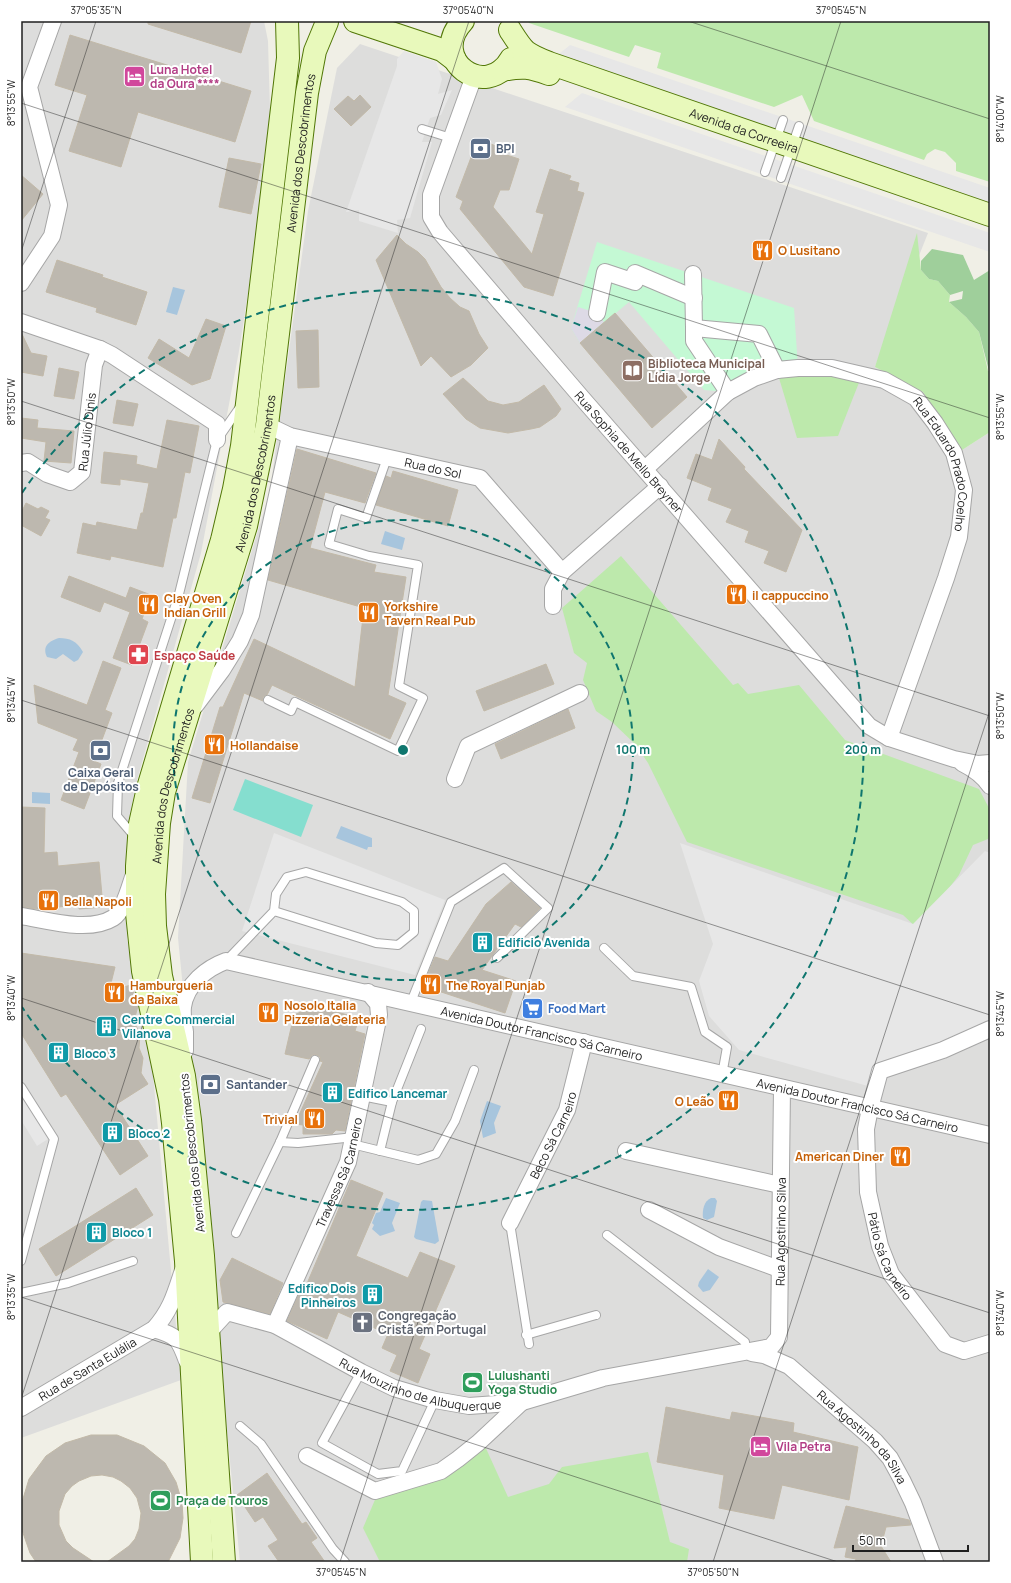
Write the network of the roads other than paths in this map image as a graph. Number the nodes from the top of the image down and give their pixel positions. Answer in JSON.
{"nodes":[{"id":1,"x":53,"y":21,"type":"edge"},
{"id":2,"x":287,"y":21,"type":"edge"},
{"id":3,"x":290,"y":21,"type":"edge"},
{"id":4,"x":355,"y":21,"type":"edge"},
{"id":5,"x":463,"y":21,"type":"edge"},
{"id":6,"x":328,"y":22,"type":"edge"},
{"id":7,"x":506,"y":25,"type":"edge"},
{"id":8,"x":455,"y":60,"type":"junction"},
{"id":9,"x":502,"y":70,"type":"junction"},
{"id":10,"x":474,"y":76,"type":"junction"},
{"id":11,"x":25,"y":88,"type":"edge"},
{"id":12,"x":783,"y":120,"type":"dead end"},
{"id":13,"x":799,"y":126,"type":"dead end"},
{"id":14,"x":422,"y":129,"type":"dead end"},
{"id":15,"x":450,"y":138,"type":"junction"},
{"id":16,"x":782,"y":149,"type":"junction"},
{"id":17,"x":765,"y":172,"type":"dead end"},
{"id":18,"x":781,"y":178,"type":"dead end"},
{"id":19,"x":990,"y":215,"type":"edge"},
{"id":20,"x":990,"y":226,"type":"edge"},
{"id":21,"x":693,"y":274,"type":"dead end"},
{"id":22,"x":21,"y":283,"type":"edge"},
{"id":23,"x":694,"y":298,"type":"junction"},
{"id":24,"x":597,"y":313,"type":"dead end"},
{"id":25,"x":21,"y":322,"type":"edge"},
{"id":26,"x":694,"y":328,"type":"junction"},
{"id":27,"x":100,"y":349,"type":"junction"},
{"id":28,"x":777,"y":370,"type":"junction"},
{"id":29,"x":728,"y":392,"type":"junction"},
{"id":30,"x":247,"y":396,"type":"junction"},
{"id":31,"x":267,"y":425,"type":"junction"},
{"id":32,"x":290,"y":436,"type":"junction"},
{"id":33,"x":217,"y":440,"type":"junction"},
{"id":34,"x":388,"y":458,"type":"junction"},
{"id":35,"x":21,"y":463,"type":"edge"},
{"id":36,"x":644,"y":469,"type":"junction"},
{"id":37,"x":660,"y":486,"type":"junction"},
{"id":38,"x":562,"y":572,"type":"junction"},
{"id":39,"x":553,"y":606,"type":"dead end"},
{"id":40,"x":580,"y":693,"type":"dead end"},
{"id":41,"x":268,"y":700,"type":"dead end"},
{"id":42,"x":189,"y":713,"type":"junction"},
{"id":43,"x":889,"y":738,"type":"junction"},
{"id":44,"x":954,"y":759,"type":"junction"},
{"id":45,"x":990,"y":762,"type":"edge"},
{"id":46,"x":454,"y":779,"type":"dead end"},
{"id":47,"x":990,"y":786,"type":"edge"},
{"id":48,"x":139,"y":841,"type":"junction"},
{"id":49,"x":137,"y":866,"type":"junction"},
{"id":50,"x":274,"y":911,"type":"junction"},
{"id":51,"x":21,"y":916,"type":"edge"},
{"id":52,"x":604,"y":948,"type":"dead end"},
{"id":53,"x":497,"y":958,"type":"dead end"},
{"id":54,"x":226,"y":960,"type":"junction"},
{"id":55,"x":368,"y":992,"type":"junction"},
{"id":56,"x":411,"y":1002,"type":"junction"},
{"id":57,"x":421,"y":1029,"type":"dead end"},
{"id":58,"x":990,"y":1029,"type":"edge"},
{"id":59,"x":584,"y":1042,"type":"junction"},
{"id":60,"x":315,"y":1060,"type":"dead end"},
{"id":61,"x":474,"y":1070,"type":"dead end"},
{"id":62,"x":722,"y":1074,"type":"junction"},
{"id":63,"x":184,"y":1076,"type":"junction"},
{"id":64,"x":21,"y":1086,"type":"edge"},
{"id":65,"x":782,"y":1088,"type":"junction"},
{"id":66,"x":362,"y":1096,"type":"junction"},
{"id":67,"x":392,"y":1102,"type":"junction"},
{"id":68,"x":870,"y":1108,"type":"junction"},
{"id":69,"x":990,"y":1135,"type":"edge"},
{"id":70,"x":353,"y":1141,"type":"junction"},
{"id":71,"x":280,"y":1142,"type":"junction"},
{"id":72,"x":380,"y":1151,"type":"junction"},
{"id":73,"x":626,"y":1151,"type":"dead end"},
{"id":74,"x":780,"y":1185,"type":"junction"},
{"id":75,"x":649,"y":1210,"type":"dead end"},
{"id":76,"x":510,"y":1224,"type":"joint"},
{"id":77,"x":236,"y":1233,"type":"dead end"},
{"id":78,"x":607,"y":1235,"type":"dead end"},
{"id":79,"x":21,"y":1260,"type":"edge"},
{"id":80,"x":186,"y":1260,"type":"junction"},
{"id":81,"x":133,"y":1261,"type":"dead end"},
{"id":82,"x":779,"y":1269,"type":"junction"},
{"id":83,"x":21,"y":1293,"type":"edge"},
{"id":84,"x":596,"y":1315,"type":"dead end"},
{"id":85,"x":275,"y":1324,"type":"junction"},
{"id":86,"x":154,"y":1329,"type":"junction"},
{"id":87,"x":207,"y":1334,"type":"junction"},
{"id":88,"x":526,"y":1336,"type":"junction"},
{"id":89,"x":990,"y":1343,"type":"edge"},
{"id":90,"x":529,"y":1344,"type":"dead end"},
{"id":91,"x":746,"y":1353,"type":"junction"},
{"id":92,"x":191,"y":1370,"type":"junction"},
{"id":93,"x":361,"y":1372,"type":"junction"},
{"id":94,"x":435,"y":1400,"type":"junction"},
{"id":95,"x":522,"y":1402,"type":"junction"},
{"id":96,"x":21,"y":1408,"type":"edge"},
{"id":97,"x":240,"y":1426,"type":"dead end"},
{"id":98,"x":307,"y":1456,"type":"dead end"},
{"id":99,"x":202,"y":1562,"type":"edge"},
{"id":100,"x":224,"y":1562,"type":"edge"},
{"id":101,"x":345,"y":1562,"type":"edge"},
{"id":102,"x":935,"y":1562,"type":"edge"}],
"edges":[{"from":1,"to":11,"type":"street"},
{"from":2,"to":30,"type":"main road","name":"Avenida dos Descobrimentos"},
{"from":3,"to":6,"type":"main road"},
{"from":4,"to":8,"type":"main road"},
{"from":5,"to":8,"type":"main road"},
{"from":6,"to":31,"type":"main road","name":"Avenida dos Descobrimentos"},
{"from":7,"to":9,"type":"main road"},
{"from":7,"to":16,"type":"main road","name":"Avenida da Correeira"},
{"from":8,"to":10,"type":"main road"},
{"from":9,"to":10,"type":"main road","name":"Avenida da Correeira"},
{"from":9,"to":16,"type":"main road","name":"Avenida da Correeira"},
{"from":10,"to":15,"type":"street","name":"Rua Sophia de Mello Breyner"},
{"from":11,"to":22,"type":"street"},
{"from":12,"to":16,"type":"lane"},
{"from":13,"to":16,"type":"lane"},
{"from":14,"to":15,"type":"lane"},
{"from":15,"to":36,"type":"street","name":"Rua Sophia de Mello Breyner"},
{"from":16,"to":17,"type":"lane"},
{"from":16,"to":18,"type":"lane"},
{"from":16,"to":19,"type":"main road","name":"Avenida da Correeira"},
{"from":16,"to":20,"type":"main road","name":"Avenida da Correeira"},
{"from":21,"to":23,"type":"street"},
{"from":23,"to":24,"type":"street"},
{"from":23,"to":26,"type":"street"},
{"from":25,"to":27,"type":"street"},
{"from":26,"to":28,"type":"street"},
{"from":26,"to":29,"type":"street"},
{"from":27,"to":33,"type":"street"},
{"from":27,"to":35,"type":"street","name":"Rua Júlio Dinis"},
{"from":28,"to":29,"type":"street","name":"Rua Eduardo Prado Coelho"},
{"from":28,"to":43,"type":"street","name":"Rua Eduardo Prado Coelho"},
{"from":29,"to":36,"type":"street","name":"Rua Eduardo Prado Coelho"},
{"from":30,"to":33,"type":"lane","name":"Avenida dos Descobrimentos"},
{"from":30,"to":48,"type":"main road","name":"Avenida dos Descobrimentos"},
{"from":31,"to":32,"type":"street","name":"Rua do Sol"},
{"from":31,"to":42,"type":"main road","name":"Avenida dos Descobrimentos"},
{"from":32,"to":34,"type":"street","name":"Rua do Sol"},
{"from":32,"to":42,"type":"street"},
{"from":33,"to":48,"type":"lane","name":"Avenida dos Descobrimentos"},
{"from":34,"to":38,"type":"street","name":"Rua do Sol"},
{"from":34,"to":41,"type":"lane"},
{"from":36,"to":37,"type":"street","name":"Rua Sophia de Mello Breyner"},
{"from":37,"to":38,"type":"street"},
{"from":37,"to":43,"type":"street","name":"Rua Sophia de Mello Breyner"},
{"from":38,"to":39,"type":"street"},
{"from":40,"to":46,"type":"street"},
{"from":42,"to":63,"type":"main road","name":"Avenida dos Descobrimentos"},
{"from":43,"to":44,"type":"street","name":"Rua Sophia de Mello Breyner"},
{"from":44,"to":45,"type":"street","name":"Rua Sophia de Mello Breyner"},
{"from":44,"to":47,"type":"street","name":"Rua Sophia de Mello Breyner"},
{"from":48,"to":49,"type":"main road","name":"Avenida dos Descobrimentos"},
{"from":49,"to":51,"type":"street"},
{"from":49,"to":80,"type":"main road","name":"Avenida dos Descobrimentos"},
{"from":50,"to":50,"type":"lane"},
{"from":50,"to":54,"type":"lane"},
{"from":52,"to":62,"type":"lane"},
{"from":53,"to":56,"type":"lane"},
{"from":54,"to":55,"type":"street","name":"Avenida Doutor Francisco Sá Carneiro"},
{"from":54,"to":63,"type":"street"},
{"from":55,"to":56,"type":"street","name":"Avenida Doutor Francisco Sá Carneiro"},
{"from":55,"to":66,"type":"street","name":"Travessa Sá Carneiro"},
{"from":56,"to":59,"type":"street","name":"Avenida Doutor Francisco Sá Carneiro"},
{"from":57,"to":67,"type":"lane"},
{"from":58,"to":68,"type":"street","name":"Pátio Sá Carneiro"},
{"from":59,"to":62,"type":"street","name":"Avenida Doutor Francisco Sá Carneiro"},
{"from":59,"to":76,"type":"street","name":"Beco Sá Carneiro"},
{"from":60,"to":71,"type":"lane"},
{"from":61,"to":72,"type":"lane"},
{"from":62,"to":65,"type":"street","name":"Avenida Doutor Francisco Sá Carneiro"},
{"from":63,"to":87,"type":"main road","name":"Avenida dos Descobrimentos"},
{"from":64,"to":79,"type":"lane"},
{"from":65,"to":68,"type":"street","name":"Avenida Doutor Francisco Sá Carneiro"},
{"from":65,"to":74,"type":"street","name":"Rua Agostinho Silva"},
{"from":66,"to":67,"type":"lane"},
{"from":66,"to":70,"type":"street","name":"Travessa Sá Carneiro"},
{"from":67,"to":72,"type":"lane"},
{"from":68,"to":69,"type":"street","name":"Avenida Doutor Francisco Sá Carneiro"},
{"from":68,"to":89,"type":"street","name":"Pátio Sá Carneiro"},
{"from":70,"to":71,"type":"lane"},
{"from":70,"to":72,"type":"lane"},
{"from":70,"to":85,"type":"street","name":"Travessa Sá Carneiro"},
{"from":71,"to":77,"type":"lane"},
{"from":73,"to":74,"type":"street"},
{"from":74,"to":82,"type":"street","name":"Rua Agostinho Silva"},
{"from":75,"to":82,"type":"street"},
{"from":76,"to":88,"type":"lane"},
{"from":78,"to":91,"type":"lane"},
{"from":80,"to":86,"type":"street"},
{"from":80,"to":92,"type":"main road","name":"Avenida dos Descobrimentos"},
{"from":81,"to":83,"type":"lane"},
{"from":82,"to":91,"type":"street","name":"Rua Agostinho Silva"},
{"from":84,"to":88,"type":"lane"},
{"from":85,"to":87,"type":"street","name":"Rua Mouzinho de Albuquerque"},
{"from":85,"to":93,"type":"street","name":"Rua Mouzinho de Albuquerque"},
{"from":86,"to":92,"type":"street"},
{"from":86,"to":96,"type":"street","name":"Rua de Santa Eulália"},
{"from":87,"to":100,"type":"main road","name":"Avenida dos Descobrimentos"},
{"from":88,"to":90,"type":"lane"},
{"from":91,"to":95,"type":"street","name":"Rua Mouzinho de Albuquerque"},
{"from":91,"to":102,"type":"street","name":"Rua Agostinho da Silva"},
{"from":92,"to":99,"type":"main road","name":"Avenida dos Descobrimentos"},
{"from":93,"to":94,"type":"street","name":"Rua Mouzinho de Albuquerque"},
{"from":93,"to":94,"type":"lane"},
{"from":94,"to":95,"type":"street","name":"Rua Mouzinho de Albuquerque"},
{"from":95,"to":98,"type":"street"},
{"from":97,"to":101,"type":"lane"}]}
